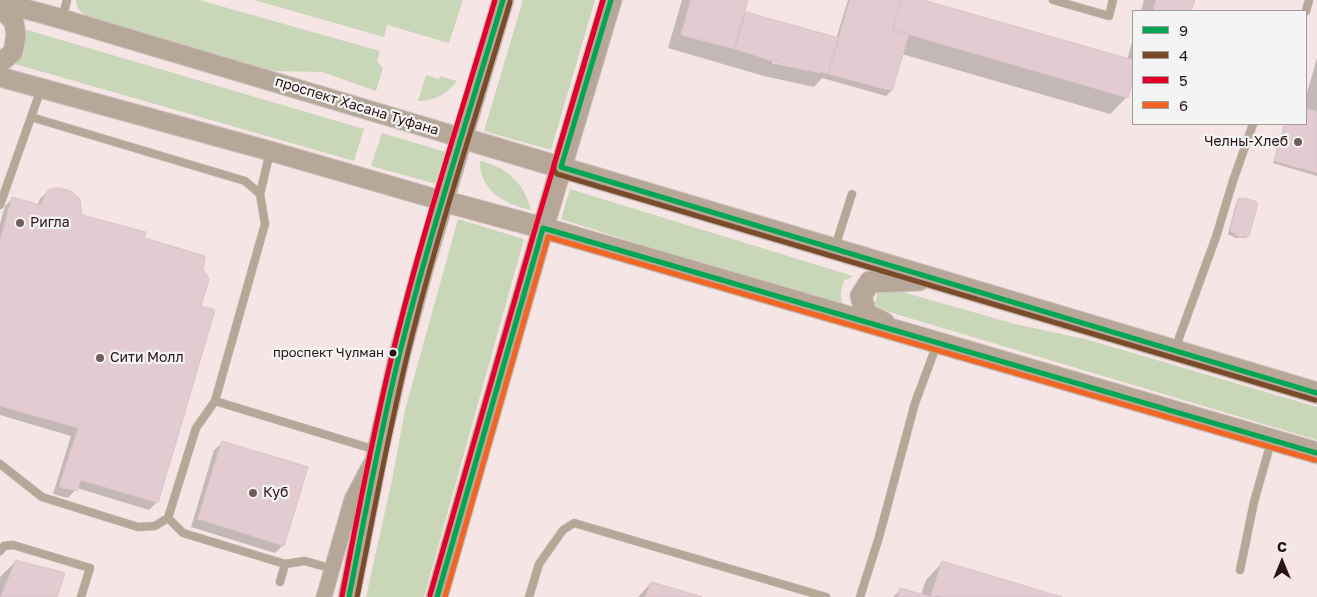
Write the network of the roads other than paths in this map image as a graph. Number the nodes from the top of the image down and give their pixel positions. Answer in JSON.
{"nodes":[{"id":1,"x":67,"y":0,"type":"edge"},
{"id":2,"x":503,"y":0,"type":"edge"},
{"id":3,"x":611,"y":0,"type":"edge"},
{"id":4,"x":1053,"y":0,"type":"edge"},
{"id":5,"x":1113,"y":0,"type":"edge"},
{"id":6,"x":0,"y":2,"type":"edge"},
{"id":7,"x":0,"y":7,"type":"edge"},
{"id":8,"x":62,"y":19,"type":"junction"},
{"id":9,"x":0,"y":63,"type":"edge"},
{"id":10,"x":0,"y":77,"type":"edge"},
{"id":11,"x":41,"y":89,"type":"junction"},
{"id":12,"x":31,"y":117,"type":"junction"},
{"id":13,"x":1252,"y":125,"type":"edge"},
{"id":14,"x":462,"y":138,"type":"junction"},
{"id":15,"x":270,"y":151,"type":"junction"},
{"id":16,"x":561,"y":167,"type":"junction"},
{"id":17,"x":260,"y":194,"type":"junction"},
{"id":18,"x":852,"y":194,"type":"dead end"},
{"id":19,"x":443,"y":201,"type":"junction"},
{"id":20,"x":0,"y":205,"type":"edge"},
{"id":21,"x":543,"y":228,"type":"junction"},
{"id":22,"x":834,"y":248,"type":"junction"},
{"id":23,"x":937,"y":279,"type":"junction"},
{"id":24,"x":927,"y":341,"type":"junction"},
{"id":25,"x":1174,"y":351,"type":"junction"},
{"id":26,"x":1317,"y":393,"type":"edge"},
{"id":27,"x":215,"y":401,"type":"junction"},
{"id":28,"x":1272,"y":440,"type":"junction"},
{"id":29,"x":378,"y":450,"type":"junction"},
{"id":30,"x":1317,"y":453,"type":"edge"},
{"id":31,"x":0,"y":464,"type":"edge"},
{"id":32,"x":168,"y":518,"type":"junction"},
{"id":33,"x":0,"y":550,"type":"edge"},
{"id":34,"x":285,"y":564,"type":"junction"},
{"id":35,"x":333,"y":569,"type":"junction"},
{"id":36,"x":1240,"y":570,"type":"dead end"},
{"id":37,"x":280,"y":582,"type":"dead end"},
{"id":38,"x":440,"y":594,"type":"edge"},
{"id":39,"x":81,"y":597,"type":"edge"},
{"id":40,"x":324,"y":597,"type":"edge"},
{"id":41,"x":349,"y":597,"type":"edge"},
{"id":42,"x":529,"y":597,"type":"edge"},
{"id":43,"x":826,"y":597,"type":"edge"},
{"id":44,"x":860,"y":597,"type":"edge"}],
"edges":[{"from":1,"to":8,"type":"lane"},
{"from":2,"to":14,"type":"main road"},
{"from":3,"to":16,"type":"main road"},
{"from":4,"to":5,"type":"lane"},
{"from":6,"to":8,"type":"street","name":"проспект Хасана Туфана"},
{"from":7,"to":9,"type":"street"},
{"from":8,"to":14,"type":"street","name":"проспект Хасана Туфана"},
{"from":10,"to":11,"type":"street"},
{"from":11,"to":12,"type":"lane"},
{"from":11,"to":15,"type":"street"},
{"from":12,"to":17,"type":"lane"},
{"from":12,"to":20,"type":"lane"},
{"from":13,"to":25,"type":"lane"},
{"from":14,"to":16,"type":"main road","name":"проспект Хасана Туфана"},
{"from":14,"to":19,"type":"main road"},
{"from":15,"to":17,"type":"lane"},
{"from":15,"to":19,"type":"street"},
{"from":16,"to":21,"type":"main road"},
{"from":16,"to":22,"type":"main road","name":"проспект Хасана Туфана"},
{"from":17,"to":27,"type":"lane"},
{"from":18,"to":22,"type":"lane"},
{"from":19,"to":21,"type":"main road"},
{"from":19,"to":29,"type":"main road"},
{"from":21,"to":24,"type":"main road"},
{"from":21,"to":38,"type":"main road"},
{"from":22,"to":23,"type":"main road","name":"проспект Хасана Туфана"},
{"from":23,"to":24,"type":"main road"},
{"from":23,"to":25,"type":"main road","name":"проспект Хасана Туфана"},
{"from":24,"to":28,"type":"main road"},
{"from":24,"to":44,"type":"lane"},
{"from":25,"to":26,"type":"main road","name":"проспект Хасана Туфана"},
{"from":27,"to":29,"type":"lane"},
{"from":27,"to":32,"type":"lane"},
{"from":28,"to":30,"type":"main road"},
{"from":28,"to":36,"type":"lane"},
{"from":29,"to":35,"type":"street"},
{"from":29,"to":41,"type":"main road"},
{"from":31,"to":32,"type":"lane"},
{"from":32,"to":34,"type":"lane"},
{"from":33,"to":39,"type":"lane"},
{"from":34,"to":35,"type":"lane"},
{"from":34,"to":37,"type":"lane"},
{"from":35,"to":40,"type":"street"},
{"from":42,"to":43,"type":"lane"}]}
